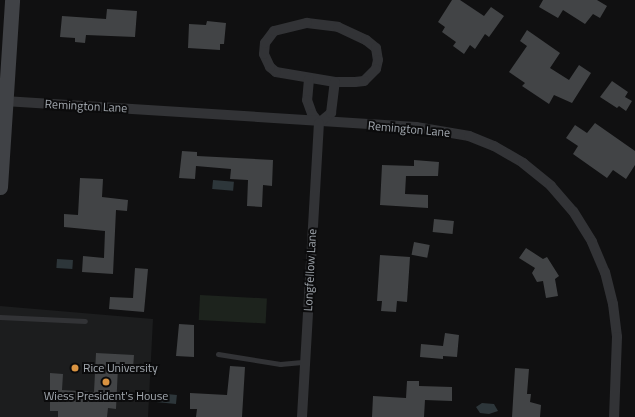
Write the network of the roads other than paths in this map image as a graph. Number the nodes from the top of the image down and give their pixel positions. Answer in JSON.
{"nodes":[{"id":1,"x":12,"y":0,"type":"edge"},
{"id":2,"x":309,"y":79,"type":"junction"},
{"id":3,"x":335,"y":82,"type":"junction"},
{"id":4,"x":4,"y":101,"type":"junction"},
{"id":5,"x":319,"y":123,"type":"junction"},
{"id":6,"x":0,"y":185,"type":"edge"},
{"id":7,"x":0,"y":317,"type":"edge"},
{"id":8,"x":85,"y":321,"type":"dead end"},
{"id":9,"x":218,"y":354,"type":"dead end"},
{"id":10,"x":305,"y":362,"type":"junction"},
{"id":11,"x":302,"y":417,"type":"edge"},
{"id":12,"x":614,"y":417,"type":"edge"}],
"edges":[{"from":1,"to":4,"type":"main road"},
{"from":2,"to":3,"type":"street"},
{"from":2,"to":3,"type":"street"},
{"from":2,"to":5,"type":"street"},
{"from":3,"to":5,"type":"street"},
{"from":4,"to":5,"type":"street","name":"Remington Lane"},
{"from":4,"to":6,"type":"main road"},
{"from":5,"to":10,"type":"street","name":"Longfellow Lane"},
{"from":5,"to":12,"type":"street","name":"Remington Lane"},
{"from":7,"to":8,"type":"lane"},
{"from":9,"to":10,"type":"lane"},
{"from":10,"to":11,"type":"street","name":"Longfellow Lane"}]}
